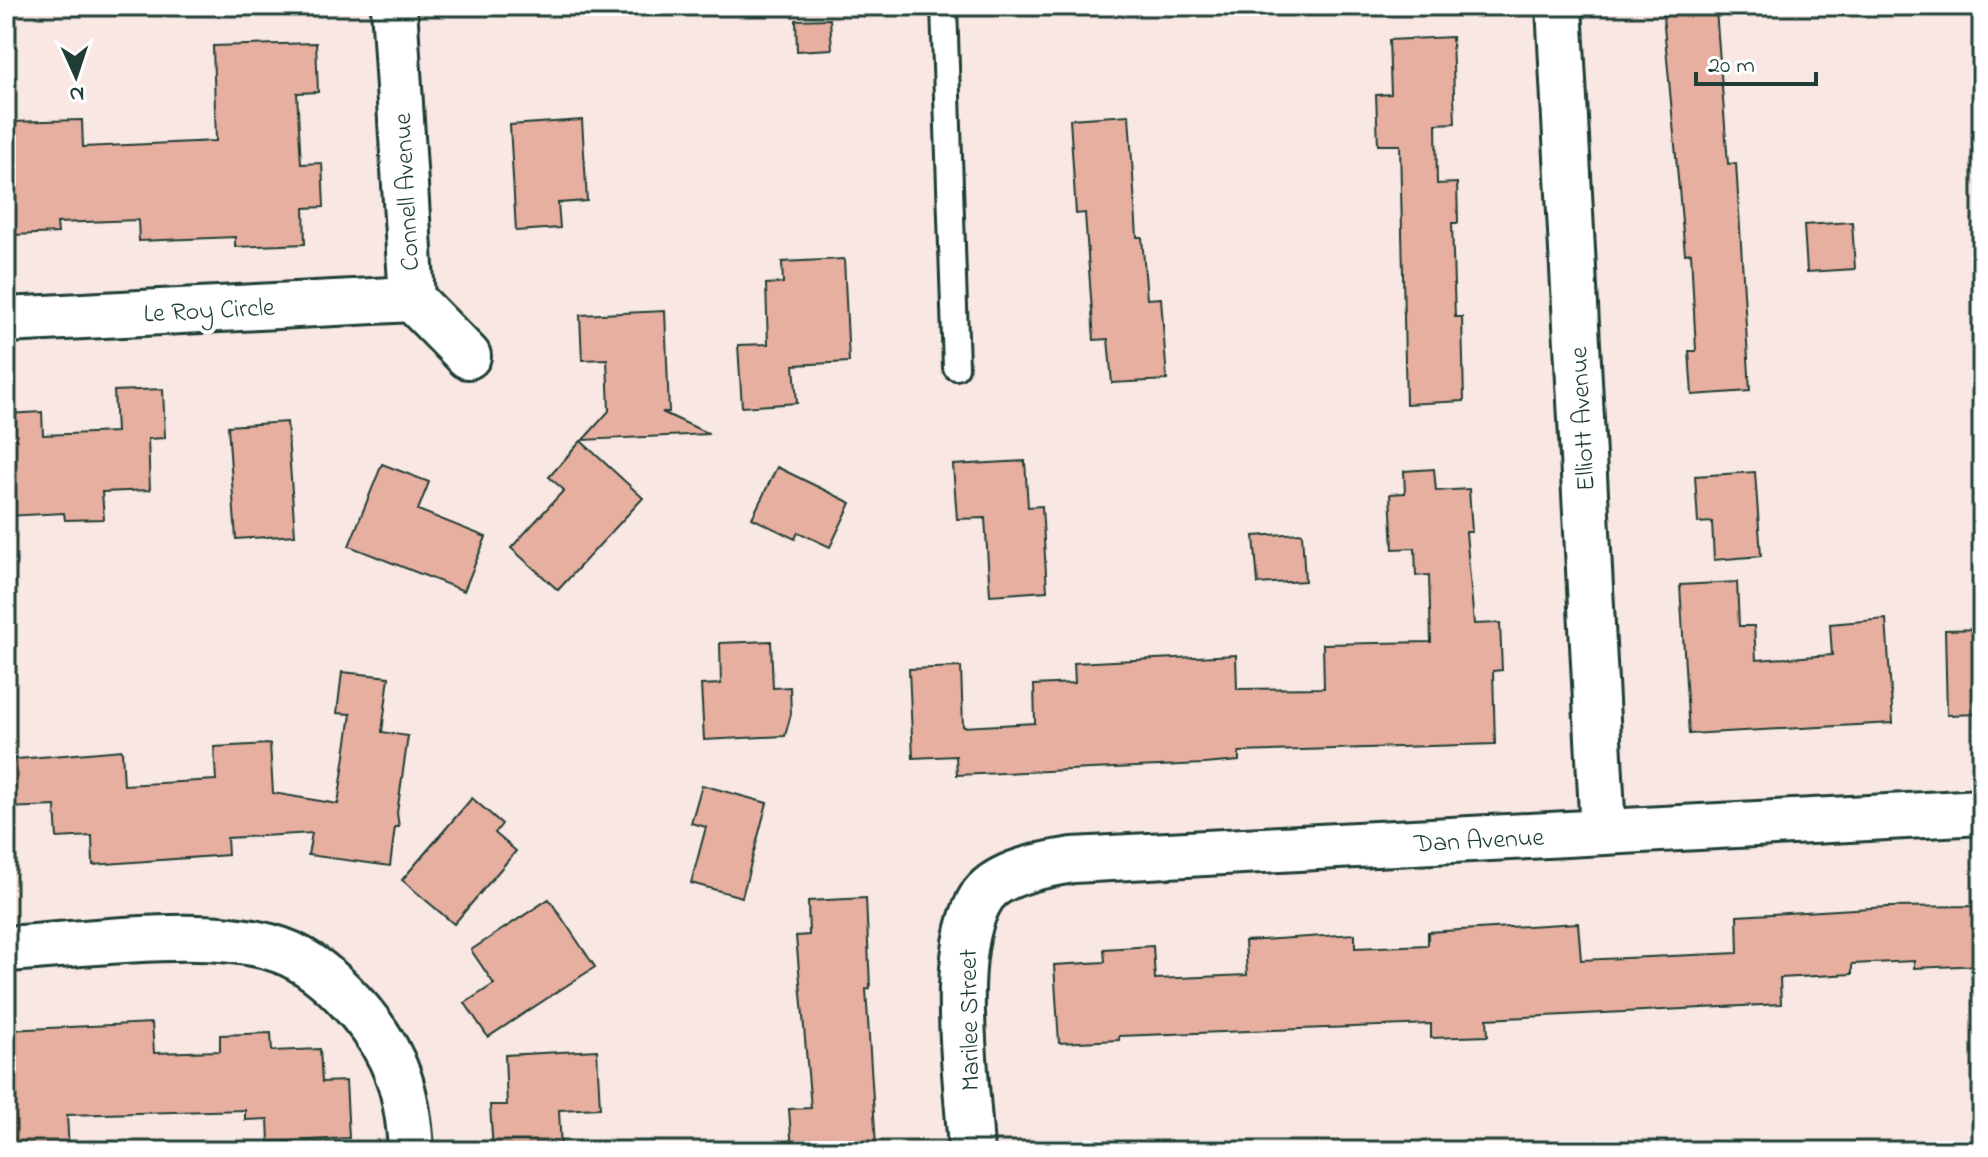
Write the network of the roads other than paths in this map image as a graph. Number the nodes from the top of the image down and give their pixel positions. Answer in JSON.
{"nodes":[{"id":1,"x":394,"y":6,"type":"edge"},
{"id":2,"x":944,"y":6,"type":"edge"},
{"id":3,"x":1559,"y":6,"type":"edge"},
{"id":4,"x":412,"y":299,"type":"junction"},
{"id":5,"x":6,"y":320,"type":"edge"},
{"id":6,"x":468,"y":356,"type":"dead end"},
{"id":7,"x":956,"y":367,"type":"dead end"},
{"id":8,"x":1982,"y":812,"type":"edge"},
{"id":9,"x":1603,"y":832,"type":"junction"},
{"id":10,"x":984,"y":893,"type":"joint"},
{"id":11,"x":6,"y":949,"type":"edge"},
{"id":12,"x":411,"y":1151,"type":"edge"},
{"id":13,"x":971,"y":1151,"type":"edge"}],
"edges":[{"from":1,"to":4,"type":"street","name":"Connell Avenue"},
{"from":2,"to":7,"type":"lane"},
{"from":3,"to":9,"type":"street","name":"Elliott Avenue"},
{"from":4,"to":5,"type":"street","name":"Le Roy Circle"},
{"from":4,"to":6,"type":"street","name":"Connell Avenue"},
{"from":8,"to":9,"type":"street","name":"Dan Avenue"},
{"from":9,"to":10,"type":"street","name":"Dan Avenue"},
{"from":10,"to":13,"type":"street","name":"Marilee Street"},
{"from":11,"to":12,"type":"street"}]}
